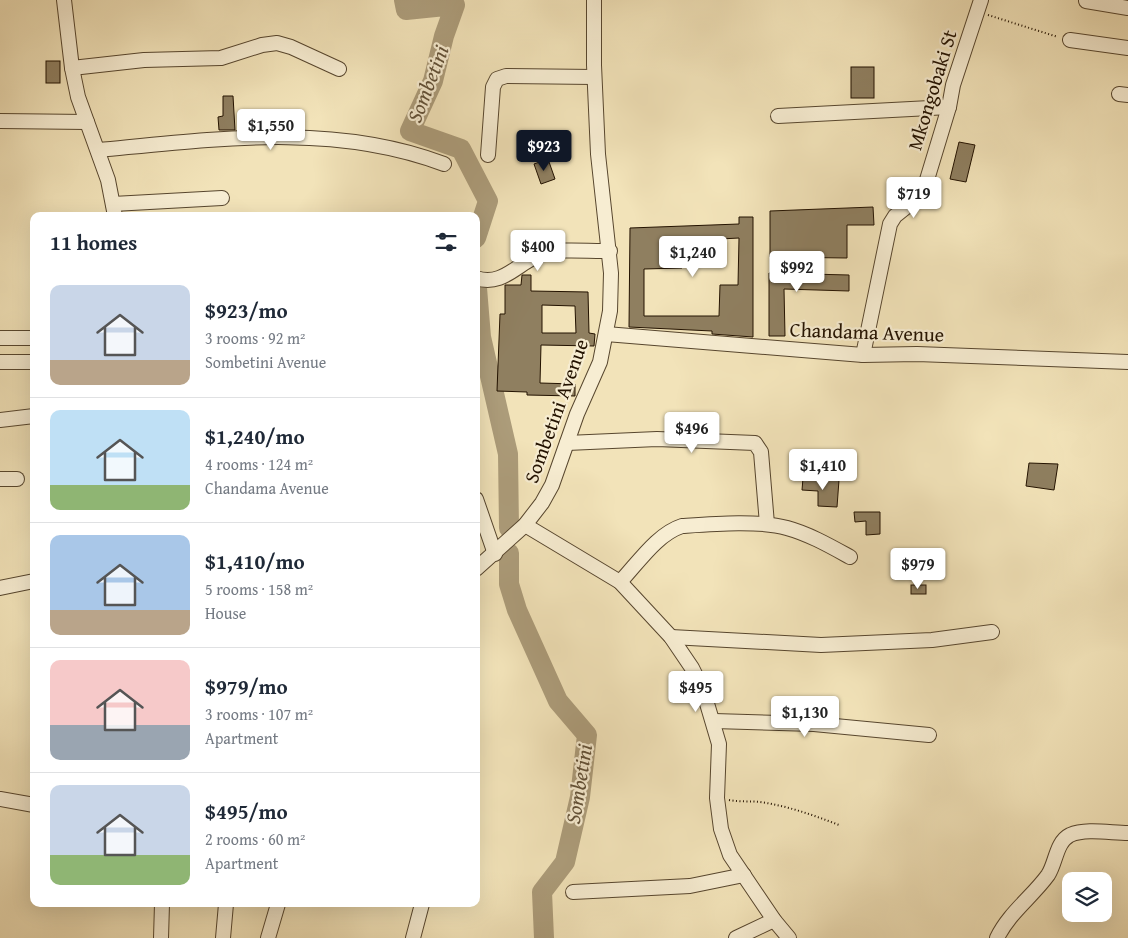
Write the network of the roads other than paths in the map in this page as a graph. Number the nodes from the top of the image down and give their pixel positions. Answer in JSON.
{"nodes":[{"id":1,"x":64,"y":0,"type":"edge"},
{"id":2,"x":594,"y":0,"type":"edge"},
{"id":3,"x":1086,"y":1,"type":"dead end"},
{"id":4,"x":977,"y":4,"type":"edge"},
{"id":5,"x":1128,"y":8,"type":"edge"},
{"id":6,"x":1070,"y":40,"type":"road end"},
{"id":7,"x":1128,"y":48,"type":"edge"},
{"id":8,"x":72,"y":68,"type":"junction"},
{"id":9,"x":339,"y":69,"type":"dead end"},
{"id":10,"x":594,"y":77,"type":"junction"},
{"id":11,"x":949,"y":107,"type":"junction"},
{"id":12,"x":778,"y":116,"type":"dead end"},
{"id":13,"x":0,"y":121,"type":"edge"},
{"id":14,"x":87,"y":122,"type":"junction"},
{"id":15,"x":99,"y":150,"type":"junction"},
{"id":16,"x":488,"y":155,"type":"dead end"},
{"id":17,"x":444,"y":164,"type":"dead end"},
{"id":18,"x":222,"y":198,"type":"dead end"},
{"id":19,"x":114,"y":210,"type":"edge"},
{"id":20,"x":610,"y":252,"type":"junction"},
{"id":21,"x":480,"y":278,"type":"edge"},
{"id":22,"x":606,"y":334,"type":"junction"},
{"id":23,"x":0,"y":338,"type":"edge"},
{"id":24,"x":30,"y":338,"type":"edge"},
{"id":25,"x":863,"y":355,"type":"junction"},
{"id":26,"x":0,"y":362,"type":"edge"},
{"id":27,"x":30,"y":362,"type":"edge"},
{"id":28,"x":1128,"y":362,"type":"edge"},
{"id":29,"x":30,"y":416,"type":"edge"},
{"id":30,"x":0,"y":420,"type":"edge"},
{"id":31,"x":567,"y":443,"type":"junction"},
{"id":32,"x":0,"y":479,"type":"edge"},
{"id":33,"x":17,"y":479,"type":"dead end"},
{"id":34,"x":480,"y":511,"type":"edge"},
{"id":35,"x":767,"y":524,"type":"junction"},
{"id":36,"x":525,"y":525,"type":"junction"},
{"id":37,"x":495,"y":554,"type":"junction"},
{"id":38,"x":850,"y":557,"type":"dead end"},
{"id":39,"x":480,"y":566,"type":"edge"},
{"id":40,"x":30,"y":582,"type":"edge"},
{"id":41,"x":620,"y":582,"type":"junction"},
{"id":42,"x":0,"y":588,"type":"edge"},
{"id":43,"x":992,"y":632,"type":"dead end"},
{"id":44,"x":671,"y":637,"type":"junction"},
{"id":45,"x":714,"y":721,"type":"junction"},
{"id":46,"x":929,"y":735,"type":"dead end"},
{"id":47,"x":0,"y":799,"type":"edge"},
{"id":48,"x":30,"y":804,"type":"edge"},
{"id":49,"x":1128,"y":833,"type":"edge"},
{"id":50,"x":744,"y":875,"type":"junction"},
{"id":51,"x":573,"y":892,"type":"dead end"},
{"id":52,"x":162,"y":907,"type":"edge"},
{"id":53,"x":226,"y":907,"type":"edge"},
{"id":54,"x":277,"y":907,"type":"edge"},
{"id":55,"x":421,"y":907,"type":"edge"},
{"id":56,"x":774,"y":920,"type":"junction"},
{"id":57,"x":161,"y":938,"type":"edge"},
{"id":58,"x":223,"y":938,"type":"edge"},
{"id":59,"x":269,"y":938,"type":"edge"},
{"id":60,"x":413,"y":938,"type":"edge"},
{"id":61,"x":736,"y":938,"type":"edge"},
{"id":62,"x":789,"y":938,"type":"edge"},
{"id":63,"x":997,"y":938,"type":"edge"}],
"edges":[{"from":1,"to":8,"type":"street"},
{"from":2,"to":10,"type":"street","name":"Sombetini Avenue"},
{"from":3,"to":5,"type":"street"},
{"from":4,"to":11,"type":"street","name":"Mkongobaki St"},
{"from":6,"to":7,"type":"street"},
{"from":8,"to":9,"type":"street"},
{"from":8,"to":14,"type":"street"},
{"from":10,"to":16,"type":"street"},
{"from":10,"to":20,"type":"street","name":"Sombetini Avenue"},
{"from":11,"to":12,"type":"street"},
{"from":11,"to":25,"type":"street","name":"Mkongobaki St"},
{"from":13,"to":14,"type":"street"},
{"from":14,"to":15,"type":"street"},
{"from":15,"to":17,"type":"street"},
{"from":15,"to":19,"type":"street"},
{"from":18,"to":19,"type":"street"},
{"from":20,"to":21,"type":"street"},
{"from":20,"to":22,"type":"street","name":"Sombetini Avenue"},
{"from":22,"to":25,"type":"street","name":"Chandama Avenue"},
{"from":22,"to":31,"type":"street","name":"Sombetini Avenue"},
{"from":23,"to":24,"type":"street"},
{"from":25,"to":28,"type":"street","name":"Chandama Avenue"},
{"from":26,"to":27,"type":"street"},
{"from":29,"to":30,"type":"street"},
{"from":31,"to":35,"type":"street"},
{"from":31,"to":36,"type":"street","name":"Sombetini Avenue"},
{"from":32,"to":33,"type":"street"},
{"from":34,"to":37,"type":"street"},
{"from":35,"to":38,"type":"street"},
{"from":35,"to":41,"type":"street"},
{"from":36,"to":37,"type":"street","name":"Sombetini Avenue"},
{"from":36,"to":41,"type":"street"},
{"from":37,"to":39,"type":"street","name":"Sombetini Avenue"},
{"from":40,"to":42,"type":"street"},
{"from":41,"to":44,"type":"street"},
{"from":43,"to":44,"type":"street"},
{"from":44,"to":45,"type":"street"},
{"from":45,"to":46,"type":"street"},
{"from":45,"to":50,"type":"street"},
{"from":47,"to":48,"type":"street"},
{"from":49,"to":63,"type":"street"},
{"from":50,"to":51,"type":"street"},
{"from":50,"to":56,"type":"street"},
{"from":52,"to":57,"type":"street"},
{"from":53,"to":58,"type":"street"},
{"from":54,"to":59,"type":"street"},
{"from":55,"to":60,"type":"street"},
{"from":56,"to":61,"type":"street"},
{"from":56,"to":62,"type":"street"}]}
